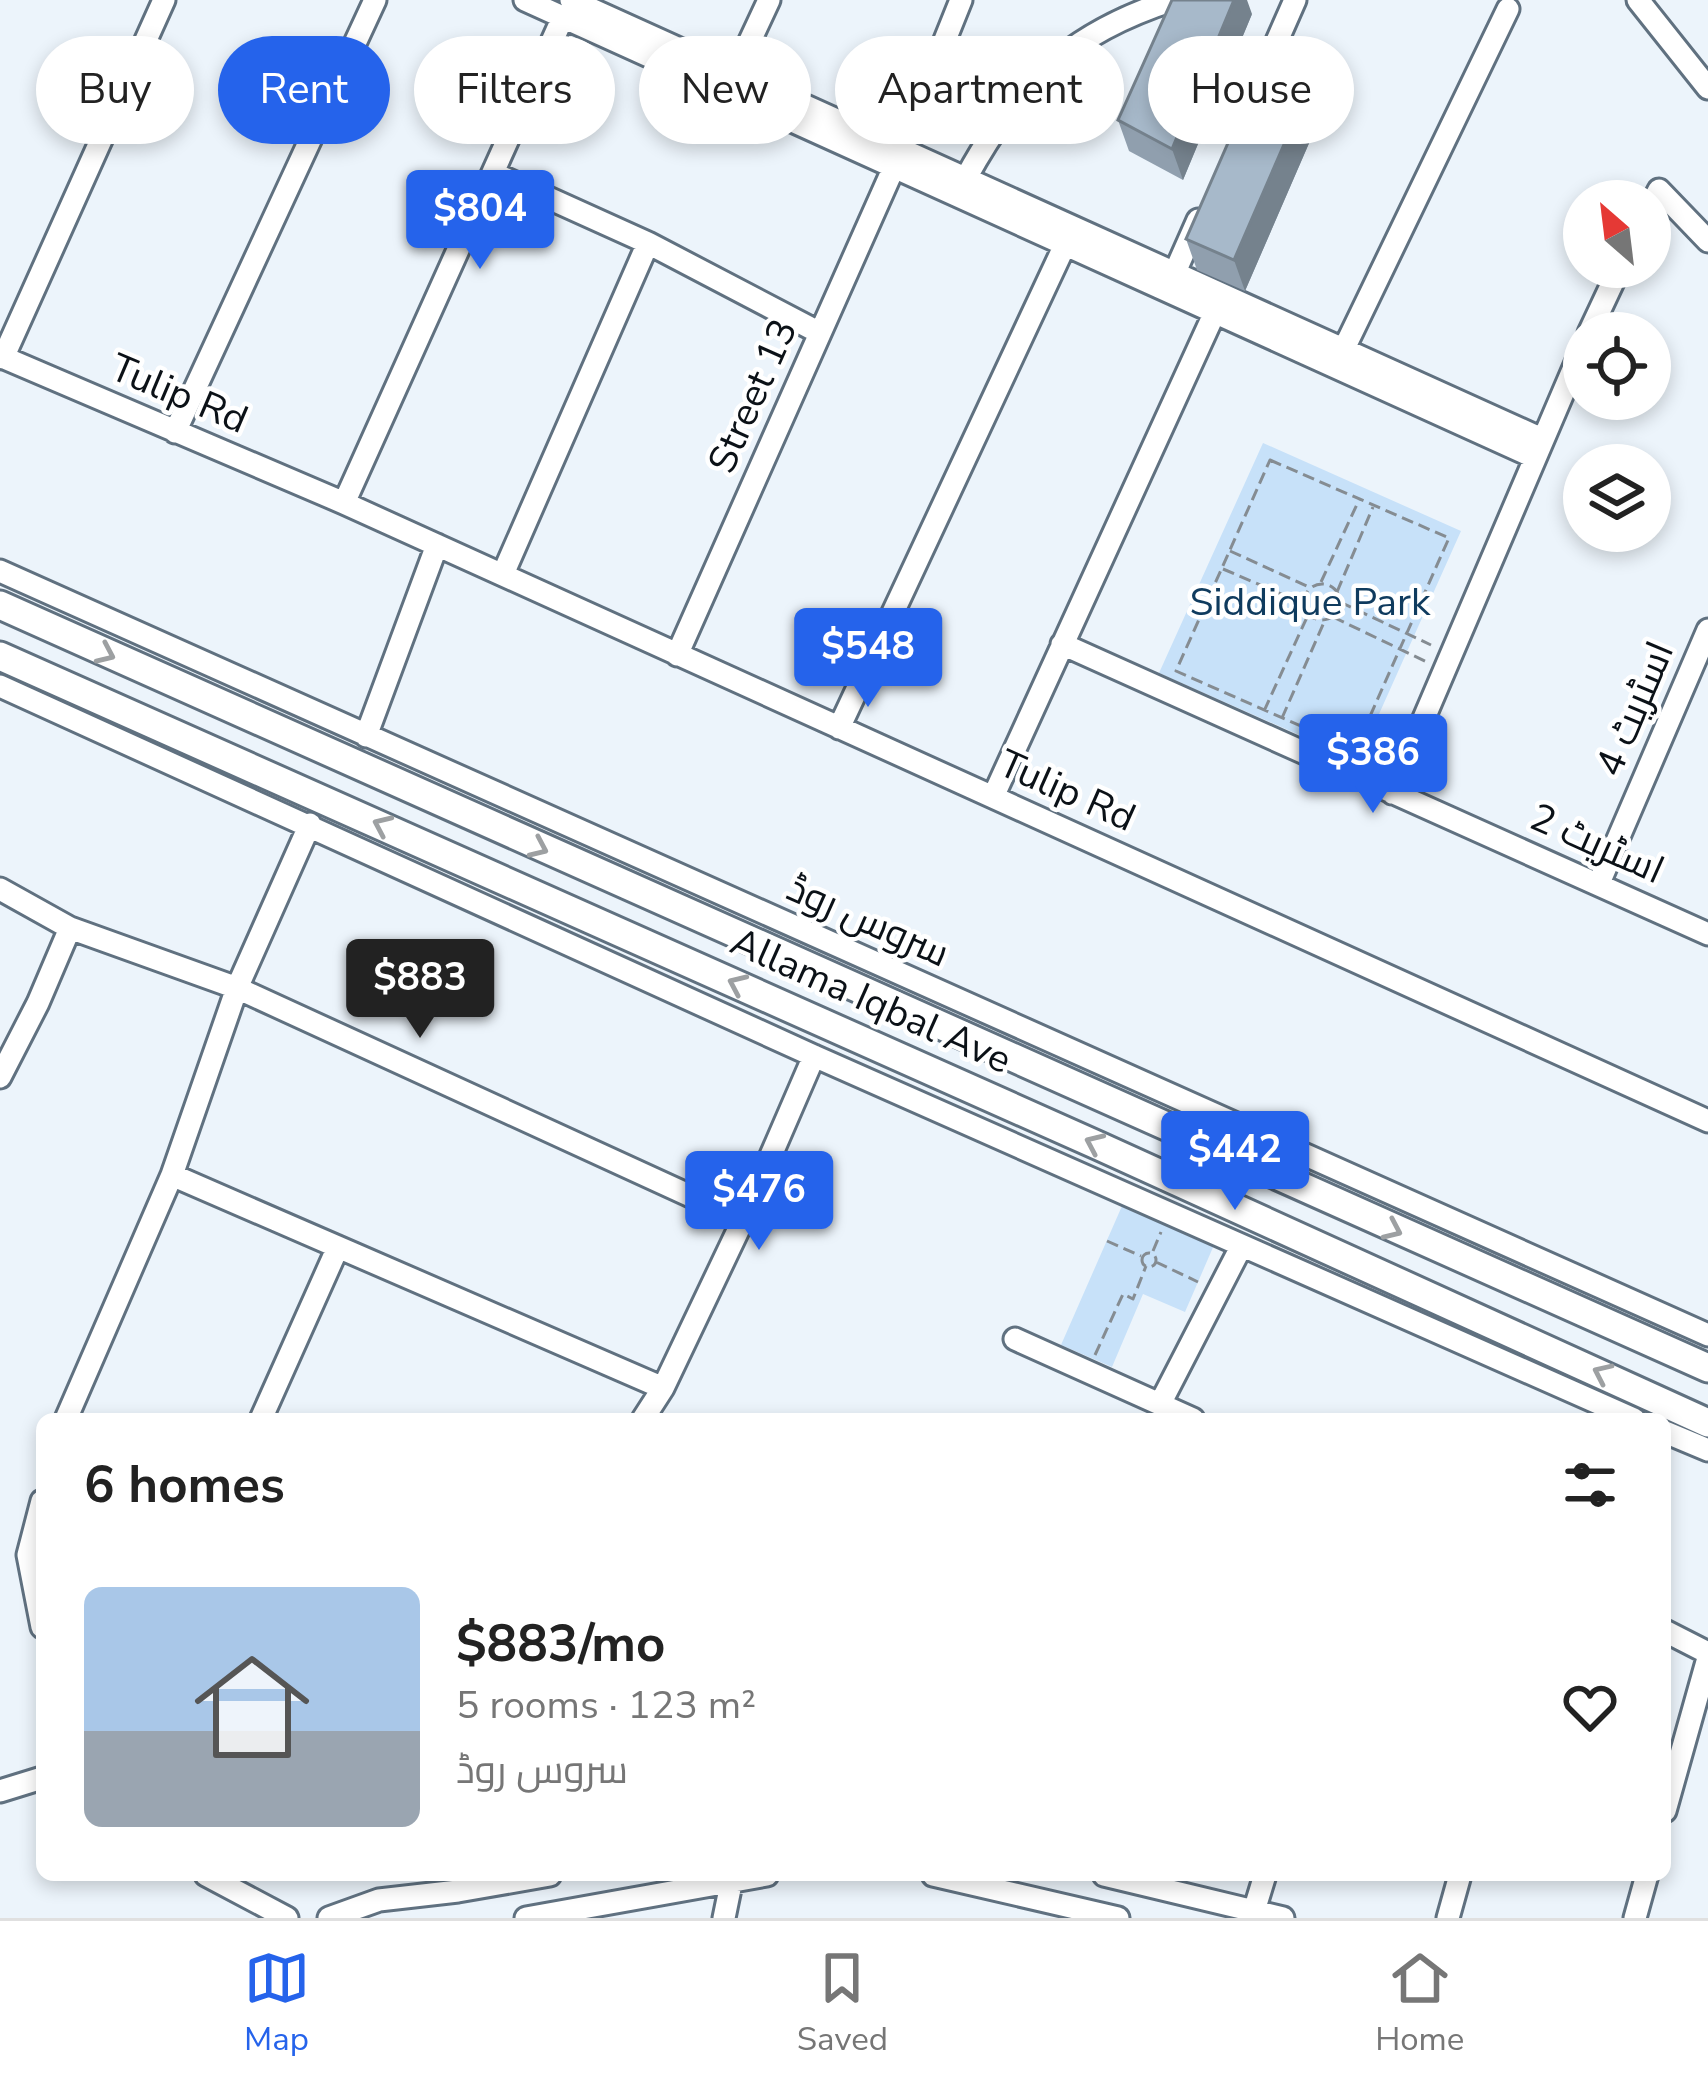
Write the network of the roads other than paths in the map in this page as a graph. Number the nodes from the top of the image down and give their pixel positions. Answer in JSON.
{"nodes":[{"id":1,"x":164,"y":0,"type":"edge"},
{"id":2,"x":375,"y":0,"type":"edge"},
{"id":3,"x":525,"y":0,"type":"edge"},
{"id":4,"x":769,"y":0,"type":"edge"},
{"id":5,"x":961,"y":0,"type":"edge"},
{"id":6,"x":1173,"y":0,"type":"edge"},
{"id":7,"x":1295,"y":0,"type":"edge"},
{"id":8,"x":1638,"y":0,"type":"edge"},
{"id":9,"x":1130,"y":7,"type":"edge"},
{"id":10,"x":609,"y":8,"type":"edge"},
{"id":11,"x":567,"y":9,"type":"edge"},
{"id":12,"x":1508,"y":9,"type":"dead end"},
{"id":13,"x":662,"y":36,"type":"edge"},
{"id":14,"x":752,"y":36,"type":"edge"},
{"id":15,"x":1279,"y":36,"type":"edge"},
{"id":16,"x":1708,"y":88,"type":"edge"},
{"id":17,"x":811,"y":112,"type":"edge"},
{"id":18,"x":897,"y":156,"type":"junction"},
{"id":19,"x":493,"y":173,"type":"junction"},
{"id":20,"x":966,"y":178,"type":"junction"},
{"id":21,"x":1671,"y":202,"type":"edge"},
{"id":22,"x":1202,"y":209,"type":"edge"},
{"id":23,"x":1069,"y":235,"type":"junction"},
{"id":24,"x":1708,"y":241,"type":"edge"},
{"id":25,"x":648,"y":243,"type":"junction"},
{"id":26,"x":1174,"y":272,"type":"junction"},
{"id":27,"x":1220,"y":302,"type":"junction"},
{"id":28,"x":820,"y":333,"type":"junction"},
{"id":29,"x":2,"y":357,"type":"edge"},
{"id":30,"x":1340,"y":357,"type":"junction"},
{"id":31,"x":1563,"y":391,"type":"edge"},
{"id":32,"x":176,"y":431,"type":"junction"},
{"id":33,"x":1538,"y":448,"type":"junction"},
{"id":34,"x":344,"y":503,"type":"junction"},
{"id":35,"x":437,"y":545,"type":"junction"},
{"id":36,"x":0,"y":571,"type":"edge"},
{"id":37,"x":503,"y":574,"type":"junction"},
{"id":38,"x":0,"y":605,"type":"edge"},
{"id":39,"x":1708,"y":630,"type":"edge"},
{"id":40,"x":1062,"y":644,"type":"junction"},
{"id":41,"x":0,"y":656,"type":"edge"},
{"id":42,"x":677,"y":656,"type":"junction"},
{"id":43,"x":0,"y":686,"type":"edge"},
{"id":44,"x":839,"y":728,"type":"junction"},
{"id":45,"x":366,"y":736,"type":"junction"},
{"id":46,"x":1392,"y":793,"type":"junction"},
{"id":47,"x":993,"y":797,"type":"junction"},
{"id":48,"x":310,"y":824,"type":"junction"},
{"id":49,"x":1599,"y":883,"type":"junction"},
{"id":50,"x":0,"y":889,"type":"edge"},
{"id":51,"x":70,"y":928,"type":"junction"},
{"id":52,"x":1708,"y":934,"type":"edge"},
{"id":53,"x":237,"y":988,"type":"junction"},
{"id":54,"x":814,"y":1056,"type":"junction"},
{"id":55,"x":0,"y":1077,"type":"edge"},
{"id":56,"x":1708,"y":1121,"type":"edge"},
{"id":57,"x":172,"y":1175,"type":"junction"},
{"id":58,"x":743,"y":1220,"type":"junction"},
{"id":59,"x":338,"y":1247,"type":"junction"},
{"id":60,"x":1241,"y":1247,"type":"junction"},
{"id":61,"x":1708,"y":1335,"type":"edge"},
{"id":62,"x":1015,"y":1339,"type":"dead end"},
{"id":63,"x":1708,"y":1368,"type":"edge"},
{"id":64,"x":663,"y":1388,"type":"junction"},
{"id":65,"x":1160,"y":1404,"type":"junction"},
{"id":66,"x":69,"y":1413,"type":"edge"},
{"id":67,"x":264,"y":1413,"type":"edge"},
{"id":68,"x":647,"y":1413,"type":"edge"},
{"id":69,"x":1180,"y":1413,"type":"edge"},
{"id":70,"x":1621,"y":1413,"type":"edge"},
{"id":71,"x":1708,"y":1423,"type":"edge"},
{"id":72,"x":1671,"y":1435,"type":"edge"},
{"id":73,"x":1708,"y":1450,"type":"edge"},
{"id":74,"x":36,"y":1525,"type":"edge"},
{"id":75,"x":36,"y":1597,"type":"edge"},
{"id":76,"x":1671,"y":1634,"type":"edge"},
{"id":77,"x":1708,"y":1656,"type":"edge"},
{"id":78,"x":36,"y":1780,"type":"edge"},
{"id":79,"x":1671,"y":1789,"type":"edge"},
{"id":80,"x":0,"y":1791,"type":"edge"},
{"id":81,"x":217,"y":1881,"type":"edge"},
{"id":82,"x":518,"y":1881,"type":"edge"},
{"id":83,"x":721,"y":1881,"type":"edge"},
{"id":84,"x":732,"y":1881,"type":"edge"},
{"id":85,"x":959,"y":1881,"type":"edge"},
{"id":86,"x":1129,"y":1881,"type":"edge"},
{"id":87,"x":1263,"y":1881,"type":"edge"},
{"id":88,"x":1458,"y":1881,"type":"edge"},
{"id":89,"x":1645,"y":1881,"type":"edge"},
{"id":90,"x":1254,"y":1911,"type":"junction"},
{"id":91,"x":287,"y":1918,"type":"edge"},
{"id":92,"x":329,"y":1918,"type":"edge"},
{"id":93,"x":526,"y":1918,"type":"edge"},
{"id":94,"x":724,"y":1918,"type":"edge"},
{"id":95,"x":1118,"y":1918,"type":"edge"},
{"id":96,"x":1282,"y":1918,"type":"edge"},
{"id":97,"x":1448,"y":1918,"type":"edge"},
{"id":98,"x":1635,"y":1918,"type":"edge"}],
"edges":[{"from":1,"to":29,"type":"street"},
{"from":2,"to":32,"type":"street"},
{"from":3,"to":11,"type":"street"},
{"from":4,"to":14,"type":"street"},
{"from":5,"to":18,"type":"street","name":"Street 13"},
{"from":6,"to":9,"type":"street"},
{"from":7,"to":15,"type":"street"},
{"from":8,"to":16,"type":"street"},
{"from":9,"to":20,"type":"street"},
{"from":10,"to":11,"type":"street"},
{"from":10,"to":13,"type":"street"},
{"from":11,"to":18,"type":"street"},
{"from":11,"to":19,"type":"street"},
{"from":12,"to":30,"type":"street"},
{"from":17,"to":18,"type":"street"},
{"from":18,"to":20,"type":"street"},
{"from":18,"to":23,"type":"street"},
{"from":18,"to":28,"type":"street","name":"Street 13"},
{"from":19,"to":25,"type":"street"},
{"from":19,"to":34,"type":"street"},
{"from":20,"to":23,"type":"street"},
{"from":21,"to":24,"type":"street"},
{"from":22,"to":26,"type":"street"},
{"from":23,"to":26,"type":"street"},
{"from":23,"to":27,"type":"street"},
{"from":23,"to":44,"type":"street"},
{"from":25,"to":28,"type":"street"},
{"from":25,"to":37,"type":"street"},
{"from":26,"to":27,"type":"street"},
{"from":27,"to":30,"type":"street"},
{"from":27,"to":40,"type":"street"},
{"from":28,"to":42,"type":"street","name":"Street 13"},
{"from":29,"to":32,"type":"street","name":"Tulip Rd"},
{"from":30,"to":33,"type":"street"},
{"from":31,"to":33,"type":"street"},
{"from":32,"to":34,"type":"street","name":"Tulip Rd"},
{"from":33,"to":46,"type":"street"},
{"from":34,"to":35,"type":"street","name":"Tulip Rd"},
{"from":35,"to":37,"type":"street","name":"Tulip Rd"},
{"from":35,"to":45,"type":"street"},
{"from":36,"to":45,"type":"street","name":"سروس روڈ"},
{"from":37,"to":42,"type":"street","name":"Tulip Rd"},
{"from":38,"to":63,"type":"main road","name":"Allama Iqbal Ave","one_way":true},
{"from":39,"to":49,"type":"street","name":"اسٹریٹ 4"},
{"from":40,"to":46,"type":"street","name":"اسٹریٹ 2"},
{"from":40,"to":47,"type":"street"},
{"from":71,"to":41,"type":"main road","name":"Allama Iqbal Ave","one_way":true},
{"from":42,"to":44,"type":"street","name":"Tulip Rd"},
{"from":43,"to":48,"type":"street"},
{"from":44,"to":47,"type":"street","name":"Tulip Rd"},
{"from":45,"to":61,"type":"street","name":"سروس روڈ"},
{"from":46,"to":49,"type":"street","name":"اسٹریٹ 2"},
{"from":47,"to":56,"type":"street","name":"Tulip Rd"},
{"from":48,"to":53,"type":"street"},
{"from":48,"to":54,"type":"street"},
{"from":49,"to":52,"type":"street","name":"اسٹریٹ 2"},
{"from":50,"to":51,"type":"street"},
{"from":51,"to":53,"type":"street"},
{"from":51,"to":55,"type":"street"},
{"from":53,"to":57,"type":"street"},
{"from":53,"to":58,"type":"street"},
{"from":54,"to":58,"type":"street"},
{"from":54,"to":60,"type":"street"},
{"from":57,"to":59,"type":"street"},
{"from":57,"to":66,"type":"street"},
{"from":58,"to":64,"type":"street"},
{"from":59,"to":64,"type":"street"},
{"from":59,"to":67,"type":"street"},
{"from":60,"to":65,"type":"street"},
{"from":60,"to":70,"type":"street"},
{"from":62,"to":65,"type":"street"},
{"from":64,"to":68,"type":"street"},
{"from":65,"to":69,"type":"street"},
{"from":72,"to":73,"type":"street"},
{"from":74,"to":75,"type":"street"},
{"from":76,"to":77,"type":"street"},
{"from":77,"to":79,"type":"street"},
{"from":78,"to":80,"type":"street"},
{"from":81,"to":91,"type":"street"},
{"from":82,"to":92,"type":"street"},
{"from":83,"to":93,"type":"street"},
{"from":84,"to":94,"type":"street"},
{"from":85,"to":95,"type":"street"},
{"from":86,"to":90,"type":"street"},
{"from":87,"to":90,"type":"street"},
{"from":88,"to":97,"type":"street"},
{"from":89,"to":98,"type":"street"},
{"from":90,"to":96,"type":"street"}]}
